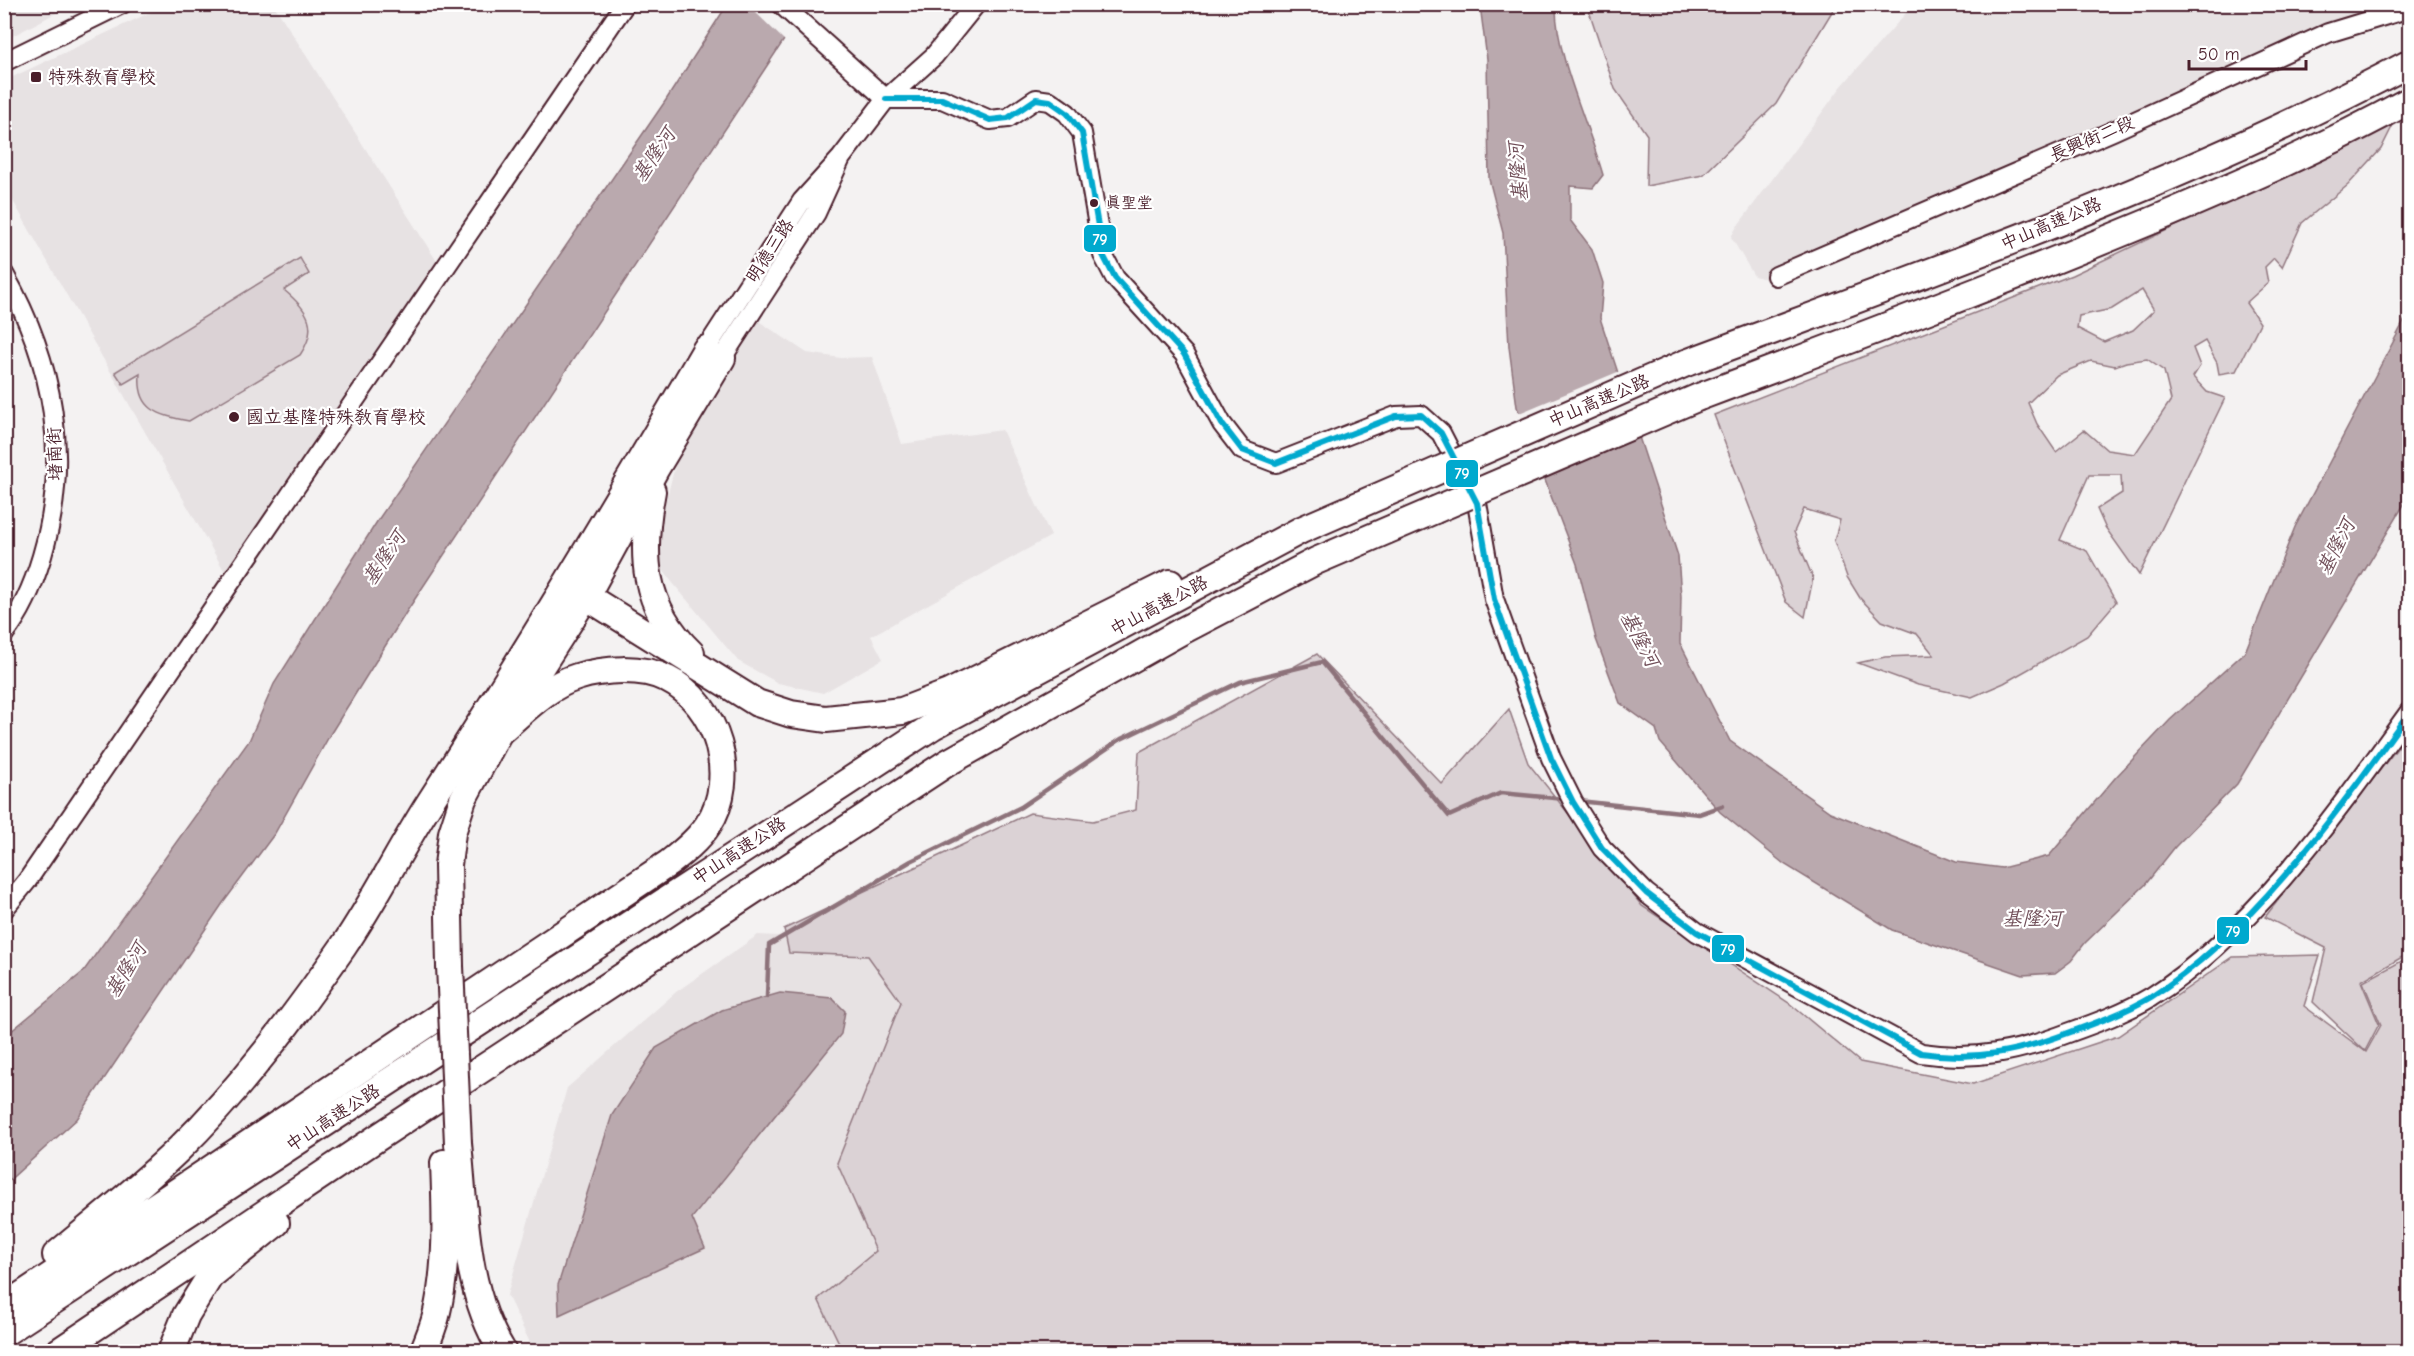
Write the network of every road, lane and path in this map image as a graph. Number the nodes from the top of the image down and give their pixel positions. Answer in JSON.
{"nodes":[{"id":1,"x":122,"y":4,"type":"edge"},
{"id":2,"x":625,"y":4,"type":"edge"},
{"id":3,"x":781,"y":4,"type":"edge"},
{"id":4,"x":976,"y":4,"type":"edge"},
{"id":5,"x":2409,"y":8,"type":"edge"},
{"id":6,"x":4,"y":62,"type":"edge"},
{"id":7,"x":2409,"y":63,"type":"edge"},
{"id":8,"x":886,"y":99,"type":"junction"},
{"id":9,"x":2409,"y":100,"type":"edge"},
{"id":10,"x":4,"y":274,"type":"edge"},
{"id":11,"x":1776,"y":276,"type":"dead end"},
{"id":12,"x":714,"y":353,"type":"junction"},
{"id":13,"x":656,"y":468,"type":"junction"},
{"id":14,"x":1301,"y":530,"type":"junction"},
{"id":15,"x":577,"y":591,"type":"junction"},
{"id":16,"x":4,"y":634,"type":"edge"},
{"id":17,"x":715,"y":676,"type":"junction"},
{"id":18,"x":2409,"y":711,"type":"edge"},
{"id":19,"x":491,"y":726,"type":"junction"},
{"id":20,"x":4,"y":909,"type":"edge"},
{"id":21,"x":377,"y":1138,"type":"junction"},
{"id":22,"x":450,"y":1143,"type":"junction"},
{"id":23,"x":4,"y":1292,"type":"edge"},
{"id":24,"x":4,"y":1307,"type":"edge"},
{"id":25,"x":4,"y":1333,"type":"edge"},
{"id":26,"x":58,"y":1352,"type":"edge"},
{"id":27,"x":171,"y":1352,"type":"edge"},
{"id":28,"x":423,"y":1352,"type":"edge"},
{"id":29,"x":502,"y":1352,"type":"edge"}],
"edges":[{"from":1,"to":6,"type":"street"},
{"from":2,"to":20,"type":"street"},
{"from":3,"to":8,"type":"street"},
{"from":4,"to":8,"type":"street","name":"明德三路"},
{"from":5,"to":11,"type":"street","name":"長興街二段"},
{"from":7,"to":14,"type":"highway","name":"中山高速公路","bridge":true},
{"from":8,"to":12,"type":"street","name":"明德三路"},
{"from":8,"to":18,"type":"street"},
{"from":9,"to":21,"type":"highway","name":"中山高速公路","bridge":true},
{"from":10,"to":16,"type":"street","name":"堵南街"},
{"from":12,"to":13,"type":"highway"},
{"from":12,"to":15,"type":"highway"},
{"from":13,"to":15,"type":"highway"},
{"from":13,"to":17,"type":"highway"},
{"from":14,"to":17,"type":"highway"},
{"from":14,"to":25,"type":"highway","name":"中山高速公路"},
{"from":15,"to":17,"type":"highway"},
{"from":15,"to":19,"type":"highway"},
{"from":19,"to":22,"type":"highway"},
{"from":19,"to":23,"type":"highway"},
{"from":19,"to":24,"type":"highway"},
{"from":21,"to":26,"type":"highway","name":"中山高速公路"},
{"from":21,"to":27,"type":"highway"},
{"from":22,"to":28,"type":"highway"},
{"from":22,"to":29,"type":"highway"}]}
